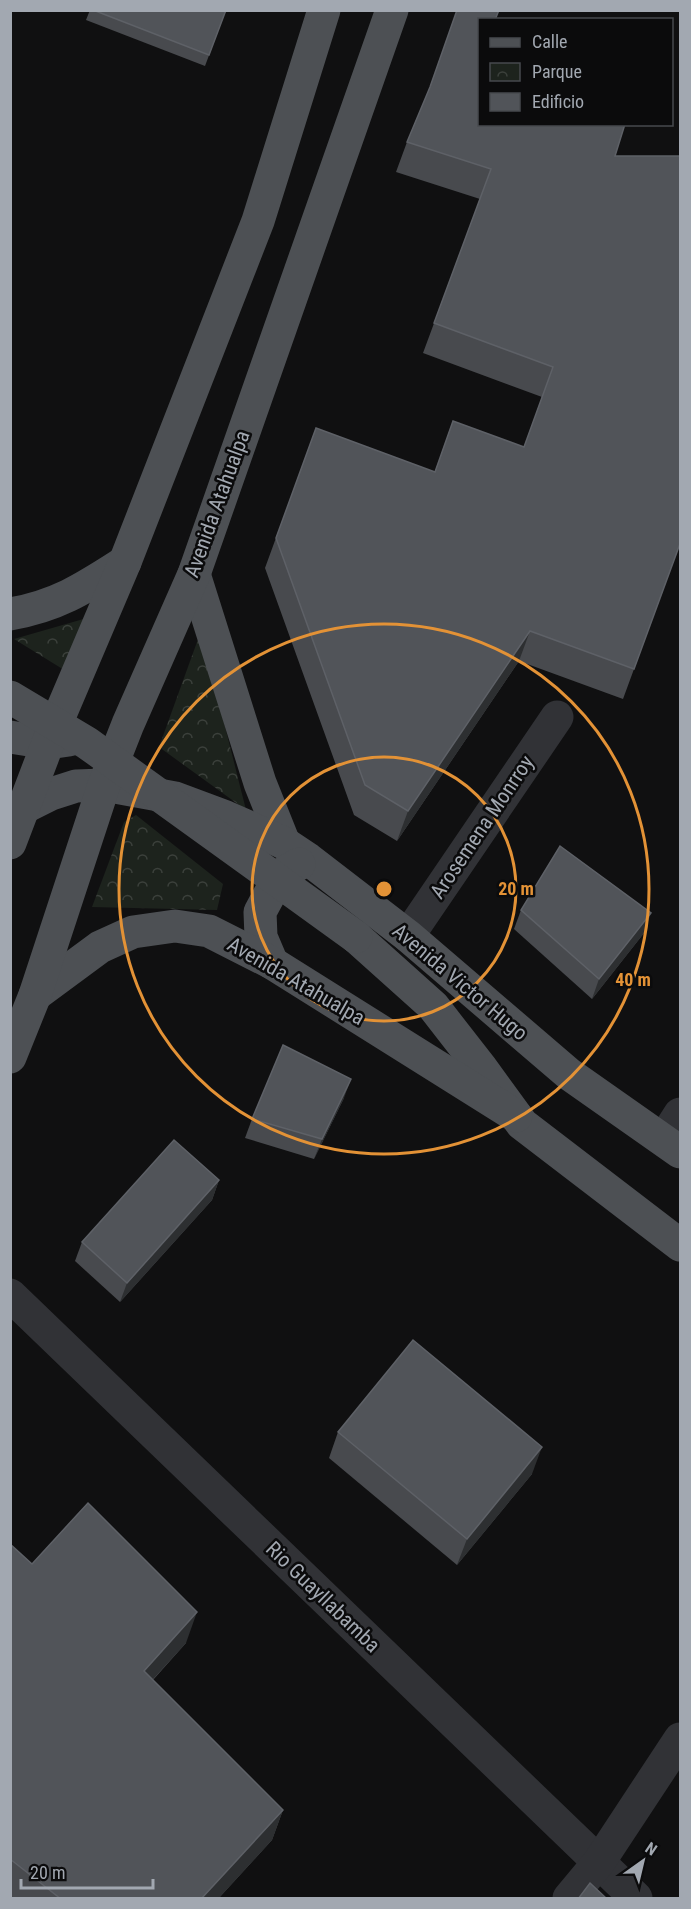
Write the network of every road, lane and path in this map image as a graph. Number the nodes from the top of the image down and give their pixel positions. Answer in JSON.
{"nodes":[{"id":1,"x":324,"y":10,"type":"edge"},
{"id":2,"x":392,"y":10,"type":"edge"},
{"id":3,"x":125,"y":562,"type":"junction"},
{"id":4,"x":194,"y":574,"type":"junction"},
{"id":5,"x":10,"y":614,"type":"edge"},
{"id":6,"x":10,"y":698,"type":"edge"},
{"id":7,"x":557,"y":717,"type":"dead end"},
{"id":8,"x":128,"y":724,"type":"junction"},
{"id":9,"x":10,"y":737,"type":"edge"},
{"id":10,"x":48,"y":743,"type":"junction"},
{"id":11,"x":104,"y":785,"type":"junction"},
{"id":12,"x":23,"y":808,"type":"junction"},
{"id":13,"x":10,"y":843,"type":"edge"},
{"id":14,"x":296,"y":851,"type":"junction"},
{"id":15,"x":408,"y":936,"type":"junction"},
{"id":16,"x":272,"y":963,"type":"junction"},
{"id":17,"x":35,"y":995,"type":"junction"},
{"id":18,"x":433,"y":1006,"type":"junction"},
{"id":19,"x":10,"y":1057,"type":"edge"},
{"id":20,"x":569,"y":1074,"type":"junction"},
{"id":21,"x":516,"y":1116,"type":"junction"},
{"id":22,"x":675,"y":1135,"type":"edge"},
{"id":23,"x":681,"y":1245,"type":"edge"},
{"id":24,"x":10,"y":1295,"type":"edge"},
{"id":25,"x":681,"y":1739,"type":"edge"},
{"id":26,"x":599,"y":1862,"type":"junction"},
{"id":27,"x":569,"y":1899,"type":"edge"},
{"id":28,"x":636,"y":1899,"type":"edge"}],
"edges":[{"from":1,"to":3,"type":"main road"},
{"from":2,"to":4,"type":"main road","name":"Avenida Atahualpa"},
{"from":3,"to":5,"type":"main road"},
{"from":3,"to":10,"type":"main road"},
{"from":4,"to":8,"type":"main road","name":"Avenida Atahualpa"},
{"from":4,"to":14,"type":"main road"},
{"from":6,"to":18,"type":"main road","name":"Avenida Victor Hugo","bridge":true},
{"from":7,"to":15,"type":"street","name":"Arosemena Monrroy"},
{"from":8,"to":10,"type":"main road"},
{"from":8,"to":11,"type":"main road","name":"Avenida Atahualpa"},
{"from":9,"to":10,"type":"main road"},
{"from":10,"to":12,"type":"main road"},
{"from":11,"to":12,"type":"main road","name":"Avenida Victor Hugo"},
{"from":11,"to":14,"type":"main road","name":"Avenida Victor Hugo"},
{"from":11,"to":17,"type":"main road","name":"Avenida Atahualpa"},
{"from":12,"to":13,"type":"main road"},
{"from":14,"to":15,"type":"main road","name":"Avenida Victor Hugo"},
{"from":14,"to":16,"type":"main road"},
{"from":15,"to":20,"type":"main road","name":"Avenida Victor Hugo"},
{"from":16,"to":17,"type":"main road","name":"Avenida Atahualpa"},
{"from":16,"to":21,"type":"main road","name":"Avenida Atahualpa"},
{"from":17,"to":19,"type":"main road","name":"Avenida Atahualpa"},
{"from":18,"to":20,"type":"main road","name":"Avenida Victor Hugo"},
{"from":18,"to":21,"type":"main road","name":"Avenida Victor Hugo"},
{"from":20,"to":22,"type":"main road","name":"Avenida Victor Hugo"},
{"from":21,"to":23,"type":"main road","name":"Avenida Victor Hugo"},
{"from":24,"to":26,"type":"street","name":"Rio Guayllabamba"},
{"from":25,"to":26,"type":"street"},
{"from":26,"to":27,"type":"street"},
{"from":26,"to":28,"type":"street","name":"Rio Guayllabamba"}]}
